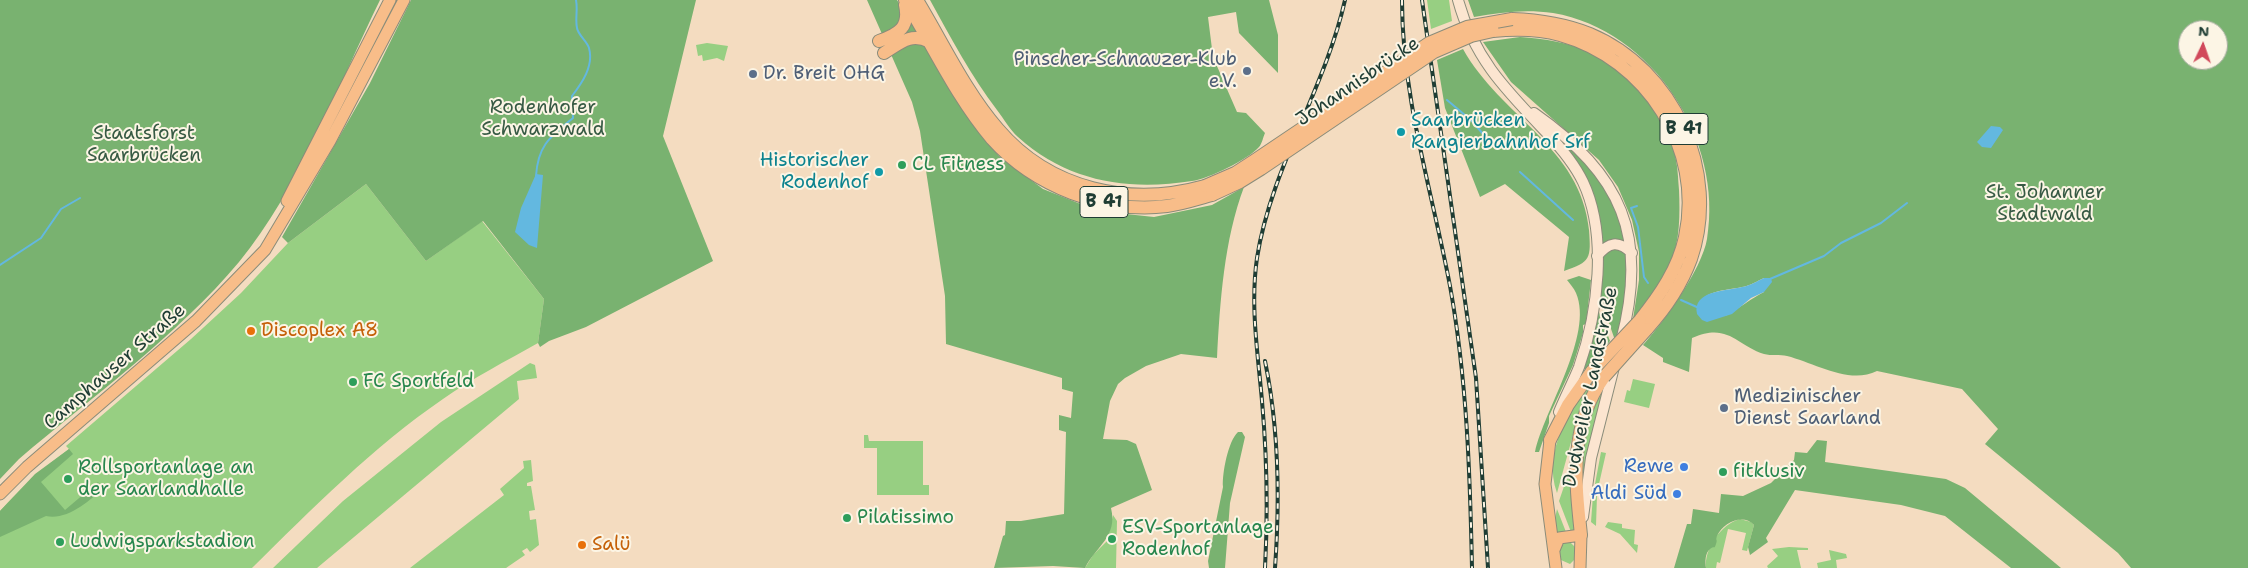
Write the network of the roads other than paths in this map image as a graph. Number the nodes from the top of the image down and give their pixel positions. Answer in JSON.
{"nodes":[{"id":1,"x":390,"y":0,"type":"edge"},
{"id":2,"x":404,"y":0,"type":"edge"},
{"id":3,"x":905,"y":0,"type":"edge"},
{"id":4,"x":917,"y":0,"type":"edge"},
{"id":5,"x":1458,"y":0,"type":"edge"},
{"id":6,"x":930,"y":42,"type":"junction"},
{"id":7,"x":1522,"y":106,"type":"junction"},
{"id":8,"x":980,"y":114,"type":"junction"},
{"id":9,"x":1208,"y":190,"type":"junction"},
{"id":10,"x":1632,"y":253,"type":"junction"},
{"id":11,"x":1597,"y":256,"type":"junction"},
{"id":12,"x":249,"y":264,"type":"junction"},
{"id":13,"x":1644,"y":324,"type":"junction"},
{"id":14,"x":1550,"y":440,"type":"junction"},
{"id":15,"x":0,"y":494,"type":"edge"},
{"id":16,"x":1581,"y":535,"type":"junction"},
{"id":17,"x":1556,"y":561,"type":"edge"},
{"id":18,"x":1578,"y":566,"type":"edge"}],
"edges":[{"from":1,"to":12,"type":"main road","name":"Camphauser Straße"},
{"from":2,"to":12,"type":"main road","name":"Camphauser Straße"},
{"from":3,"to":6,"type":"highway","number":"B 41"},
{"from":3,"to":6,"type":"highway"},
{"from":4,"to":8,"type":"highway","number":"B 41"},
{"from":5,"to":7,"type":"main road","name":"Dudweiler Landstraße"},
{"from":6,"to":8,"type":"highway","number":"B 41"},
{"from":7,"to":10,"type":"main road","name":"Dudweiler Landstraße"},
{"from":7,"to":11,"type":"main road","name":"Dudweiler Landstraße"},
{"from":8,"to":9,"type":"highway","number":"B 41"},
{"from":9,"to":13,"type":"highway","name":"Johannisbrücke","number":"B 41","bridge":true},
{"from":9,"to":13,"type":"highway","name":"Johannisbrücke","number":"B 41","bridge":true},
{"from":10,"to":11,"type":"main road"},
{"from":10,"to":16,"type":"main road","name":"Dudweiler Landstraße"},
{"from":11,"to":14,"type":"main road","name":"Dudweiler Landstraße"},
{"from":12,"to":15,"type":"main road","name":"Camphauser Straße"},
{"from":13,"to":14,"type":"highway","number":"B 41","bridge":true},
{"from":13,"to":16,"type":"highway","number":"B 41","bridge":true},
{"from":14,"to":17,"type":"main road","name":"Dudweiler Landstraße"},
{"from":16,"to":17,"type":"main road"},
{"from":16,"to":18,"type":"main road","name":"Dudweiler Landstraße"}]}
